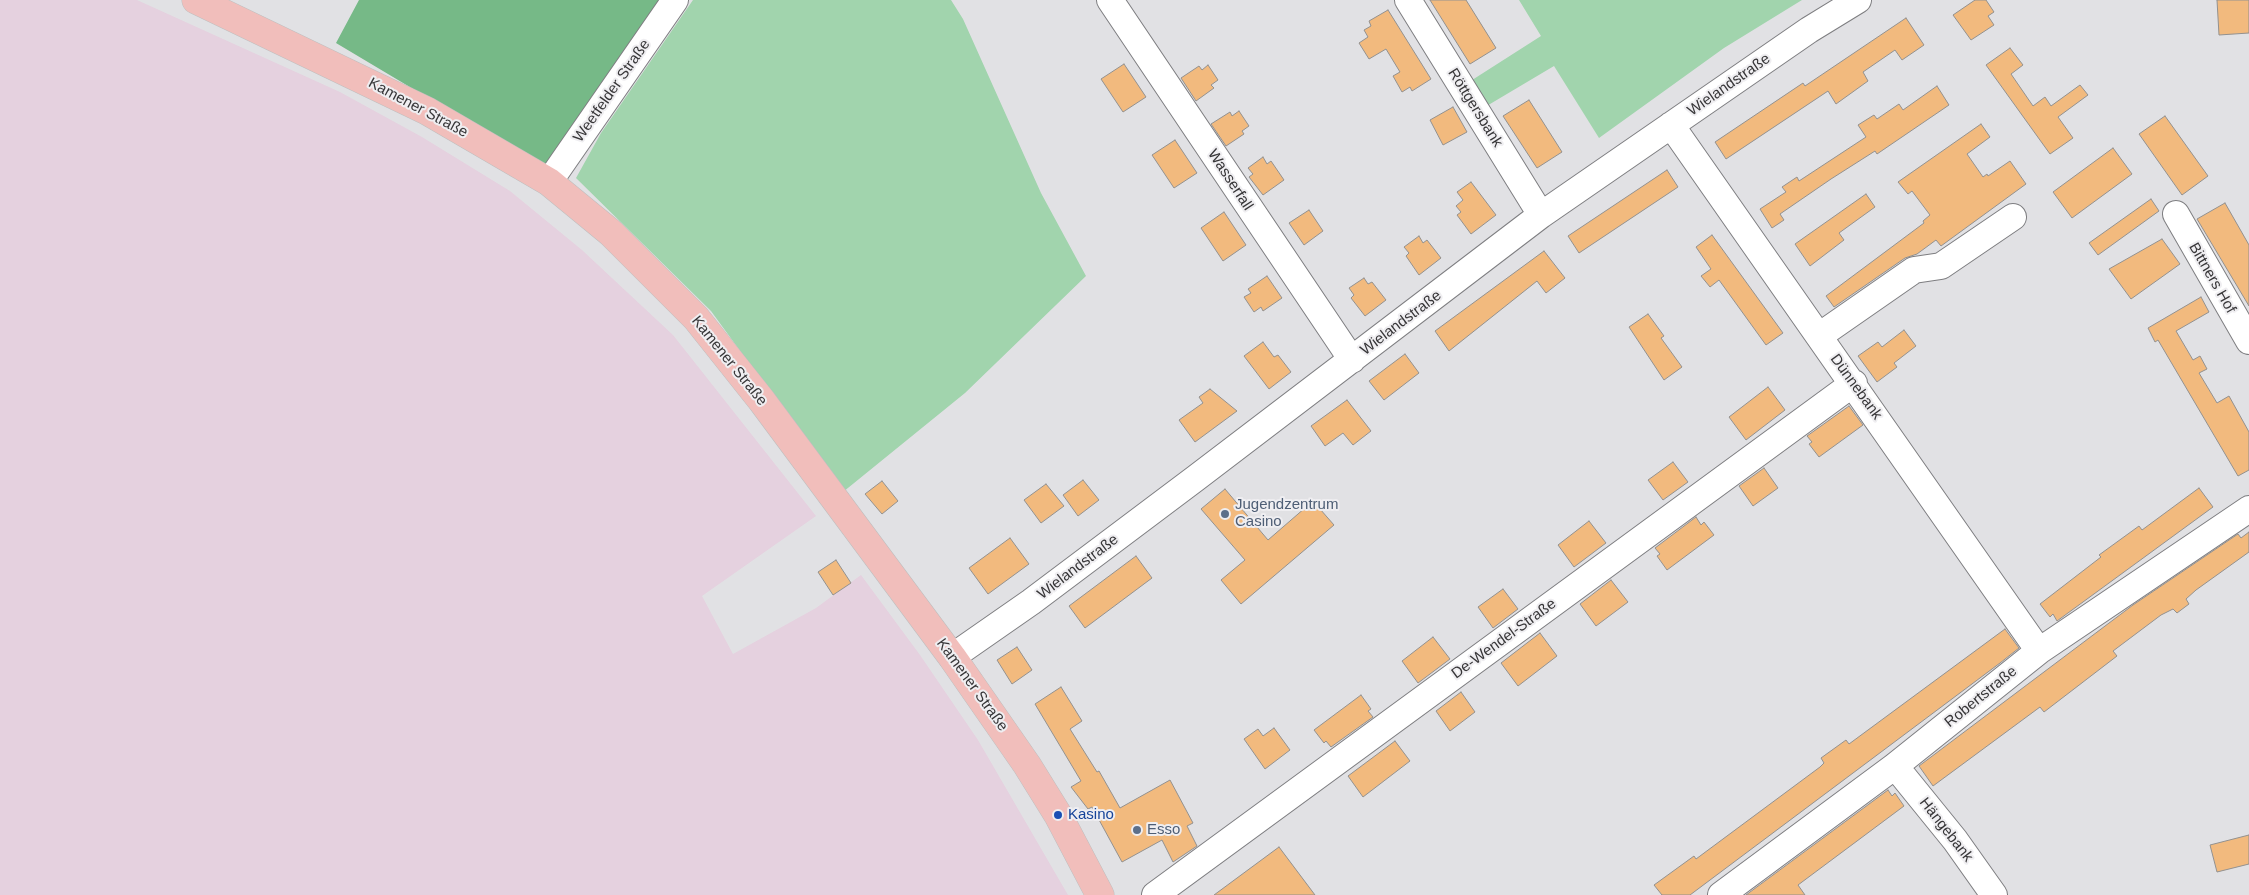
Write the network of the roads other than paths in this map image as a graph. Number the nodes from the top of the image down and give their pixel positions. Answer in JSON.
{"nodes":[{"id":1,"x":196,"y":0,"type":"edge"},
{"id":2,"x":675,"y":0,"type":"edge"},
{"id":3,"x":1110,"y":0,"type":"edge"},
{"id":4,"x":1408,"y":0,"type":"edge"},
{"id":5,"x":1858,"y":0,"type":"edge"},
{"id":6,"x":1672,"y":125,"type":"junction"},
{"id":7,"x":549,"y":182,"type":"junction"},
{"id":8,"x":2176,"y":214,"type":"dead end"},
{"id":9,"x":1541,"y":215,"type":"junction"},
{"id":10,"x":2013,"y":217,"type":"dead end"},
{"id":11,"x":1819,"y":336,"type":"junction"},
{"id":12,"x":2249,"y":342,"type":"edge"},
{"id":13,"x":1352,"y":360,"type":"junction"},
{"id":14,"x":1854,"y":383,"type":"junction"},
{"id":15,"x":2249,"y":509,"type":"edge"},
{"id":16,"x":2039,"y":651,"type":"junction"},
{"id":17,"x":952,"y":657,"type":"junction"},
{"id":18,"x":1896,"y":766,"type":"junction"},
{"id":19,"x":1100,"y":895,"type":"edge"},
{"id":20,"x":1154,"y":895,"type":"edge"},
{"id":21,"x":1722,"y":895,"type":"edge"},
{"id":22,"x":1994,"y":895,"type":"edge"}],
"edges":[{"from":1,"to":7,"type":"main road","name":"Kamener Straße"},
{"from":2,"to":7,"type":"street","name":"Weetfelder Straße"},
{"from":3,"to":13,"type":"street","name":"Wasserfall"},
{"from":4,"to":9,"type":"street","name":"Röttgersbank"},
{"from":5,"to":6,"type":"street","name":"Wielandstraße"},
{"from":6,"to":9,"type":"street","name":"Wielandstraße"},
{"from":6,"to":11,"type":"street","name":"Dünnebank"},
{"from":7,"to":17,"type":"main road","name":"Kamener Straße"},
{"from":8,"to":12,"type":"street","name":"Bittners Hof"},
{"from":9,"to":13,"type":"street","name":"Wielandstraße"},
{"from":10,"to":11,"type":"street"},
{"from":11,"to":14,"type":"street","name":"Dünnebank"},
{"from":13,"to":17,"type":"street","name":"Wielandstraße"},
{"from":14,"to":16,"type":"street","name":"Dünnebank"},
{"from":14,"to":20,"type":"street","name":"De-Wendel-Straße"},
{"from":15,"to":16,"type":"street","name":"Robertstraße"},
{"from":16,"to":18,"type":"street","name":"Robertstraße"},
{"from":17,"to":19,"type":"main road","name":"Kamener Straße"},
{"from":18,"to":21,"type":"street","name":"Robertstraße"},
{"from":18,"to":22,"type":"street","name":"Hängebank"}]}
